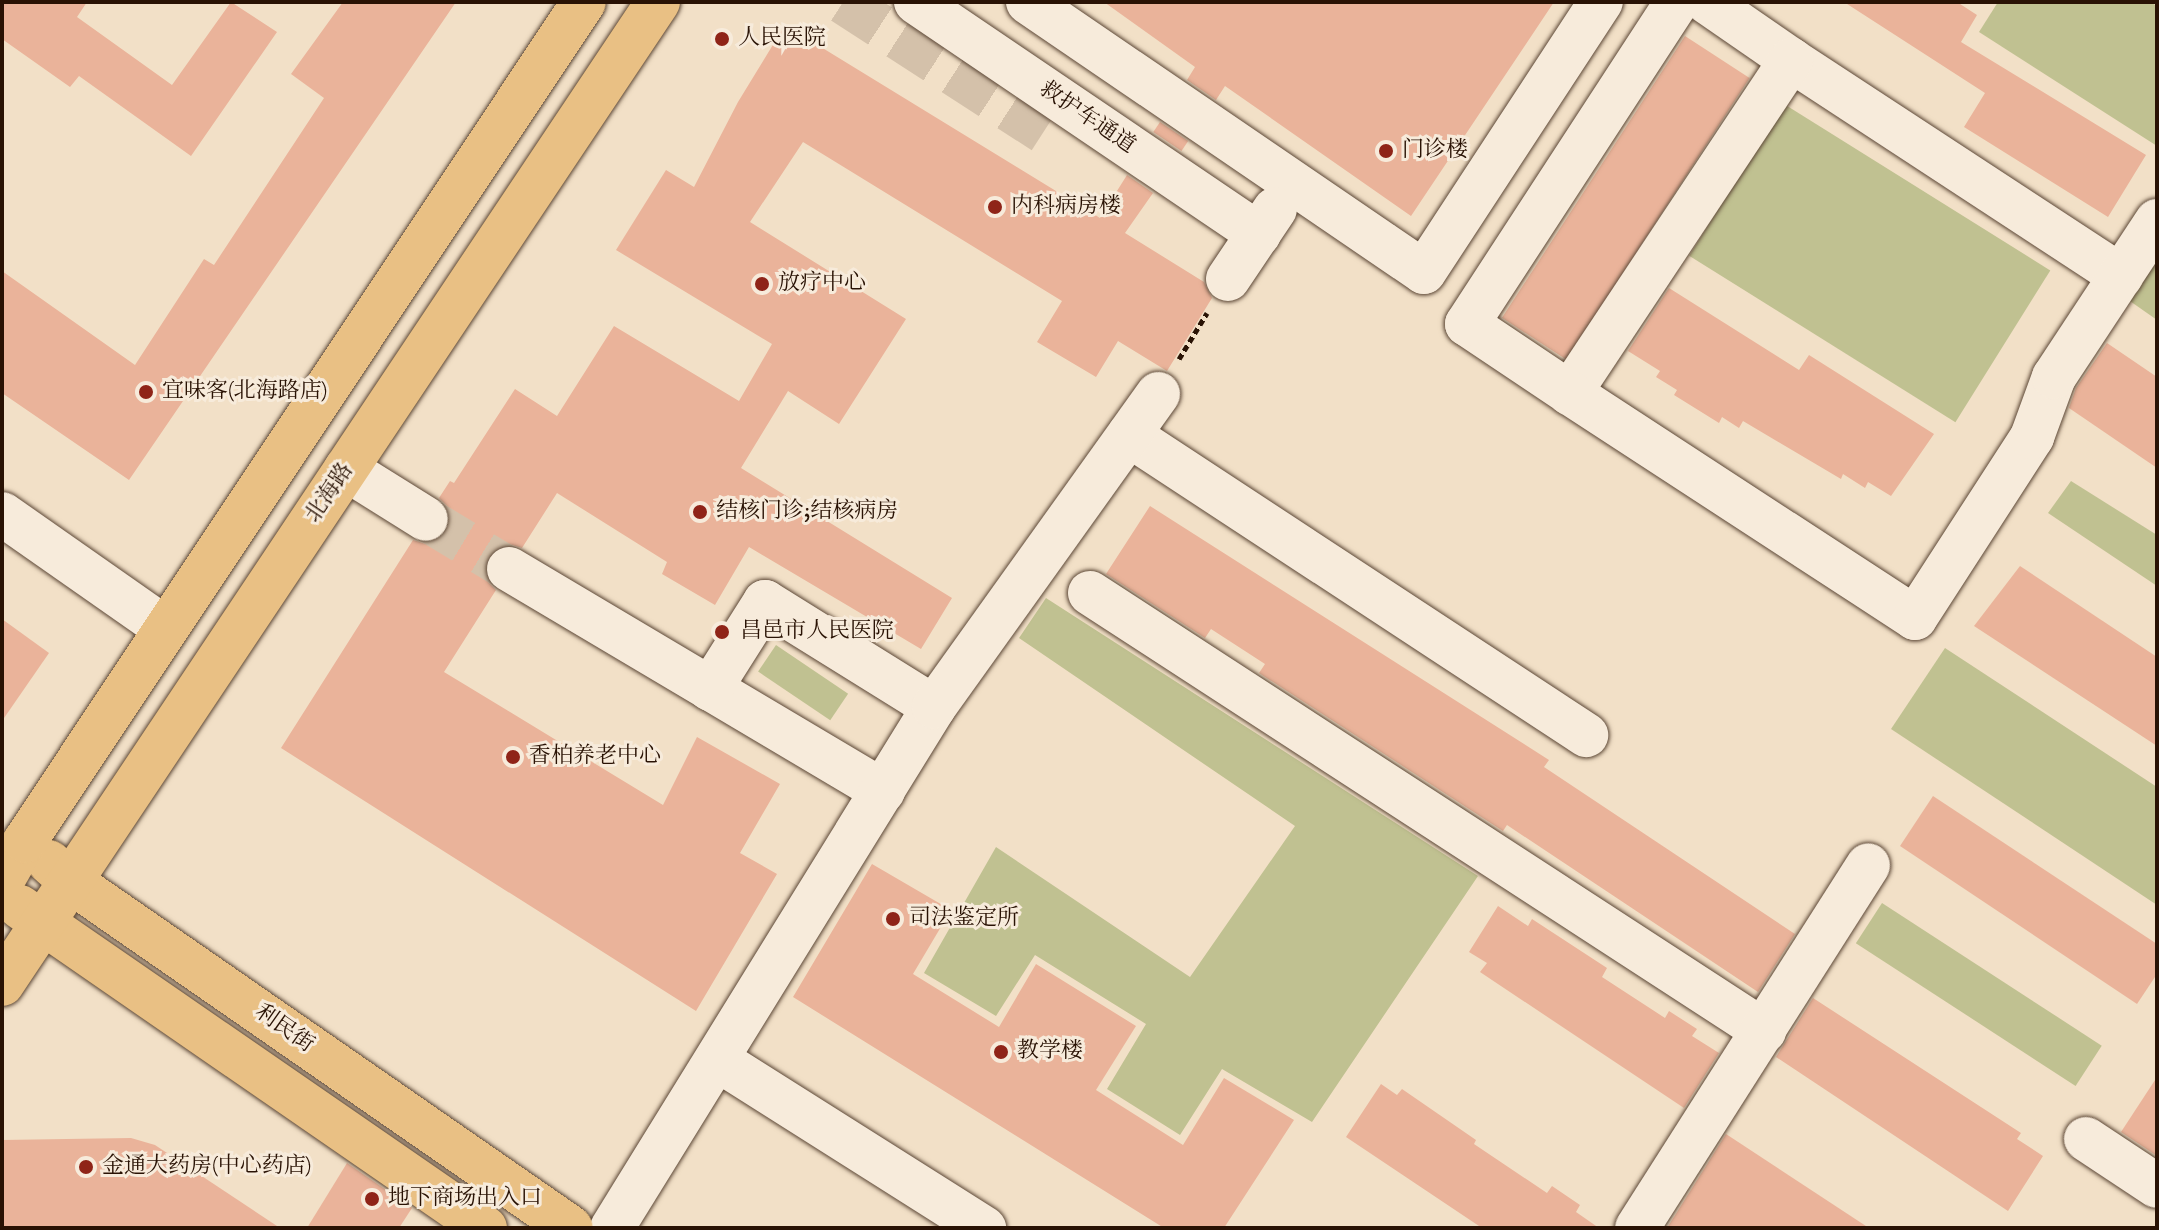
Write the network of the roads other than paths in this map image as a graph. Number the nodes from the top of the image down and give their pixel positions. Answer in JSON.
{"nodes":[{"id":1,"x":584,"y":2,"type":"edge"},
{"id":2,"x":658,"y":2,"type":"edge"},
{"id":3,"x":916,"y":2,"type":"edge"},
{"id":4,"x":1028,"y":2,"type":"edge"},
{"id":5,"x":1601,"y":2,"type":"edge"},
{"id":6,"x":1677,"y":2,"type":"edge"},
{"id":7,"x":1707,"y":2,"type":"edge"},
{"id":8,"x":1791,"y":60,"type":"junction"},
{"id":9,"x":1291,"y":184,"type":"junction"},
{"id":10,"x":2157,"y":221,"type":"edge"},
{"id":11,"x":1259,"y":234,"type":"junction"},
{"id":12,"x":2121,"y":276,"type":"junction"},
{"id":13,"x":1228,"y":279,"type":"road end"},
{"id":14,"x":1570,"y":393,"type":"junction"},
{"id":15,"x":1158,"y":394,"type":"road end"},
{"id":16,"x":1129,"y":435,"type":"junction"},
{"id":17,"x":346,"y":469,"type":"junction"},
{"id":18,"x":2,"y":514,"type":"edge"},
{"id":19,"x":426,"y":519,"type":"tunnel mouth"},
{"id":20,"x":509,"y":569,"type":"tunnel mouth"},
{"id":21,"x":1090,"y":593,"type":"dead end"},
{"id":22,"x":166,"y":629,"type":"junction"},
{"id":23,"x":710,"y":689,"type":"junction"},
{"id":24,"x":934,"y":707,"type":"junction"},
{"id":25,"x":1586,"y":735,"type":"dead end"},
{"id":26,"x":883,"y":791,"type":"junction"},
{"id":27,"x":13,"y":832,"type":"edge"},
{"id":28,"x":1868,"y":865,"type":"dead end"},
{"id":29,"x":2,"y":881,"type":"edge"},
{"id":30,"x":70,"y":881,"type":"junction"},
{"id":31,"x":2,"y":893,"type":"edge"},
{"id":32,"x":42,"y":923,"type":"junction"},
{"id":33,"x":2,"y":984,"type":"edge"},
{"id":34,"x":1764,"y":1031,"type":"junction"},
{"id":35,"x":718,"y":1060,"type":"junction"},
{"id":36,"x":2086,"y":1139,"type":"dead end"},
{"id":37,"x":2157,"y":1186,"type":"edge"},
{"id":38,"x":485,"y":1228,"type":"edge"},
{"id":39,"x":571,"y":1228,"type":"edge"},
{"id":40,"x":612,"y":1228,"type":"edge"},
{"id":41,"x":984,"y":1228,"type":"edge"},
{"id":42,"x":1637,"y":1228,"type":"edge"}],
"edges":[{"from":1,"to":22,"type":"main road"},
{"from":2,"to":17,"type":"main road","name":"北海路"},
{"from":3,"to":11,"type":"lane","name":"救护车通道"},
{"from":4,"to":9,"type":"lane"},
{"from":5,"to":9,"type":"lane"},
{"from":6,"to":14,"type":"lane"},
{"from":7,"to":8,"type":"lane"},
{"from":8,"to":12,"type":"lane"},
{"from":8,"to":14,"type":"lane"},
{"from":9,"to":11,"type":"lane"},
{"from":10,"to":12,"type":"lane"},
{"from":11,"to":13,"type":"lane"},
{"from":12,"to":14,"type":"lane"},
{"from":15,"to":16,"type":"lane"},
{"from":16,"to":24,"type":"lane"},
{"from":16,"to":25,"type":"lane"},
{"from":17,"to":19,"type":"lane"},
{"from":17,"to":30,"type":"main road","name":"北海路"},
{"from":18,"to":22,"type":"lane"},
{"from":20,"to":23,"type":"lane"},
{"from":21,"to":34,"type":"lane"},
{"from":22,"to":27,"type":"main road"},
{"from":23,"to":24,"type":"lane"},
{"from":23,"to":26,"type":"lane"},
{"from":24,"to":26,"type":"lane"},
{"from":26,"to":35,"type":"lane"},
{"from":27,"to":29,"type":"main road"},
{"from":27,"to":30,"type":"main road","name":"利民街"},
{"from":28,"to":34,"type":"lane"},
{"from":30,"to":32,"type":"main road","name":"北海路"},
{"from":30,"to":39,"type":"main road","name":"利民街"},
{"from":31,"to":32,"type":"main road"},
{"from":32,"to":33,"type":"main road","name":"北海路"},
{"from":32,"to":38,"type":"main road"},
{"from":34,"to":42,"type":"lane"},
{"from":35,"to":40,"type":"lane"},
{"from":35,"to":41,"type":"lane"},
{"from":36,"to":37,"type":"lane"}]}
